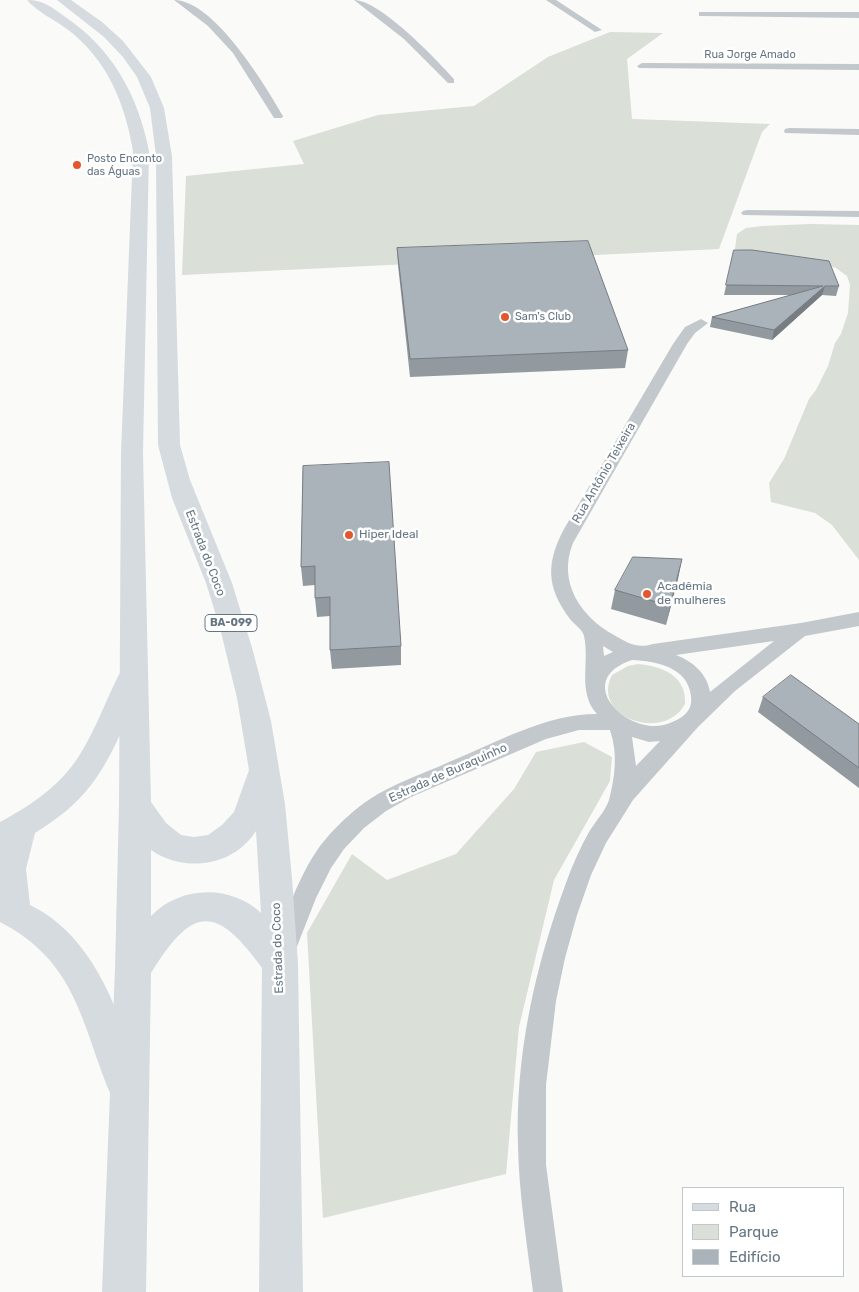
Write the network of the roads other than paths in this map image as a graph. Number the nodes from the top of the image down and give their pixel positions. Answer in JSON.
{"nodes":[{"id":1,"x":33,"y":0,"type":"edge"},
{"id":2,"x":63,"y":0,"type":"edge"},
{"id":3,"x":178,"y":0,"type":"edge"},
{"id":4,"x":358,"y":0,"type":"edge"},
{"id":5,"x":550,"y":0,"type":"edge"},
{"id":6,"x":702,"y":14,"type":"dead end"},
{"id":7,"x":859,"y":14,"type":"edge"},
{"id":8,"x":598,"y":30,"type":"dead end"},
{"id":9,"x":642,"y":66,"type":"dead end"},
{"id":10,"x":859,"y":67,"type":"edge"},
{"id":11,"x":451,"y":81,"type":"dead end"},
{"id":12,"x":278,"y":116,"type":"dead end"},
{"id":13,"x":789,"y":131,"type":"dead end"},
{"id":14,"x":859,"y":132,"type":"edge"},
{"id":15,"x":747,"y":213,"type":"dead end"},
{"id":16,"x":859,"y":214,"type":"edge"},
{"id":17,"x":701,"y":323,"type":"dead end"},
{"id":18,"x":859,"y":619,"type":"edge"},
{"id":19,"x":801,"y":630,"type":"junction"},
{"id":20,"x":594,"y":631,"type":"junction"},
{"id":21,"x":635,"y":653,"type":"junction"},
{"id":22,"x":133,"y":674,"type":"junction"},
{"id":23,"x":596,"y":678,"type":"junction"},
{"id":24,"x":693,"y":720,"type":"junction"},
{"id":25,"x":616,"y":723,"type":"junction"},
{"id":26,"x":264,"y":768,"type":"junction"},
{"id":27,"x":135,"y":804,"type":"junction"},
{"id":28,"x":617,"y":806,"type":"junction"},
{"id":29,"x":11,"y":832,"type":"edge"},
{"id":30,"x":8,"y":909,"type":"edge"},
{"id":31,"x":280,"y":964,"type":"junction"},
{"id":32,"x":133,"y":969,"type":"junction"},
{"id":33,"x":129,"y":1096,"type":"junction"},
{"id":34,"x":124,"y":1292,"type":"edge"},
{"id":35,"x":280,"y":1292,"type":"edge"},
{"id":36,"x":548,"y":1292,"type":"edge"}],
"edges":[{"from":1,"to":22,"type":"highway"},
{"from":2,"to":26,"type":"highway","name":"Estrada do Coco","number":"BA-099"},
{"from":3,"to":12,"type":"street"},
{"from":4,"to":11,"type":"street"},
{"from":5,"to":8,"type":"street"},
{"from":6,"to":7,"type":"street"},
{"from":9,"to":10,"type":"street","name":"Rua Jorge Amado"},
{"from":13,"to":14,"type":"street"},
{"from":15,"to":16,"type":"street"},
{"from":17,"to":20,"type":"street","name":"Rua Antônio Teixeira"},
{"from":18,"to":19,"type":"street"},
{"from":19,"to":21,"type":"street"},
{"from":19,"to":24,"type":"street"},
{"from":20,"to":21,"type":"street","name":"Rua Antônio Teixeira"},
{"from":20,"to":23,"type":"street"},
{"from":21,"to":23,"type":"street"},
{"from":21,"to":24,"type":"street"},
{"from":22,"to":27,"type":"highway"},
{"from":22,"to":29,"type":"street"},
{"from":23,"to":25,"type":"street"},
{"from":24,"to":25,"type":"street"},
{"from":24,"to":28,"type":"street"},
{"from":25,"to":28,"type":"street"},
{"from":25,"to":31,"type":"street","name":"Estrada de Buraquinho"},
{"from":26,"to":27,"type":"highway"},
{"from":26,"to":31,"type":"highway","name":"Estrada do Coco","number":"BA-099"},
{"from":27,"to":32,"type":"highway"},
{"from":28,"to":36,"type":"street"},
{"from":29,"to":30,"type":"street"},
{"from":30,"to":33,"type":"street"},
{"from":31,"to":32,"type":"highway"},
{"from":31,"to":35,"type":"highway","name":"Estrada do Coco","number":"BA-099"},
{"from":32,"to":33,"type":"highway"},
{"from":33,"to":34,"type":"highway"}]}
